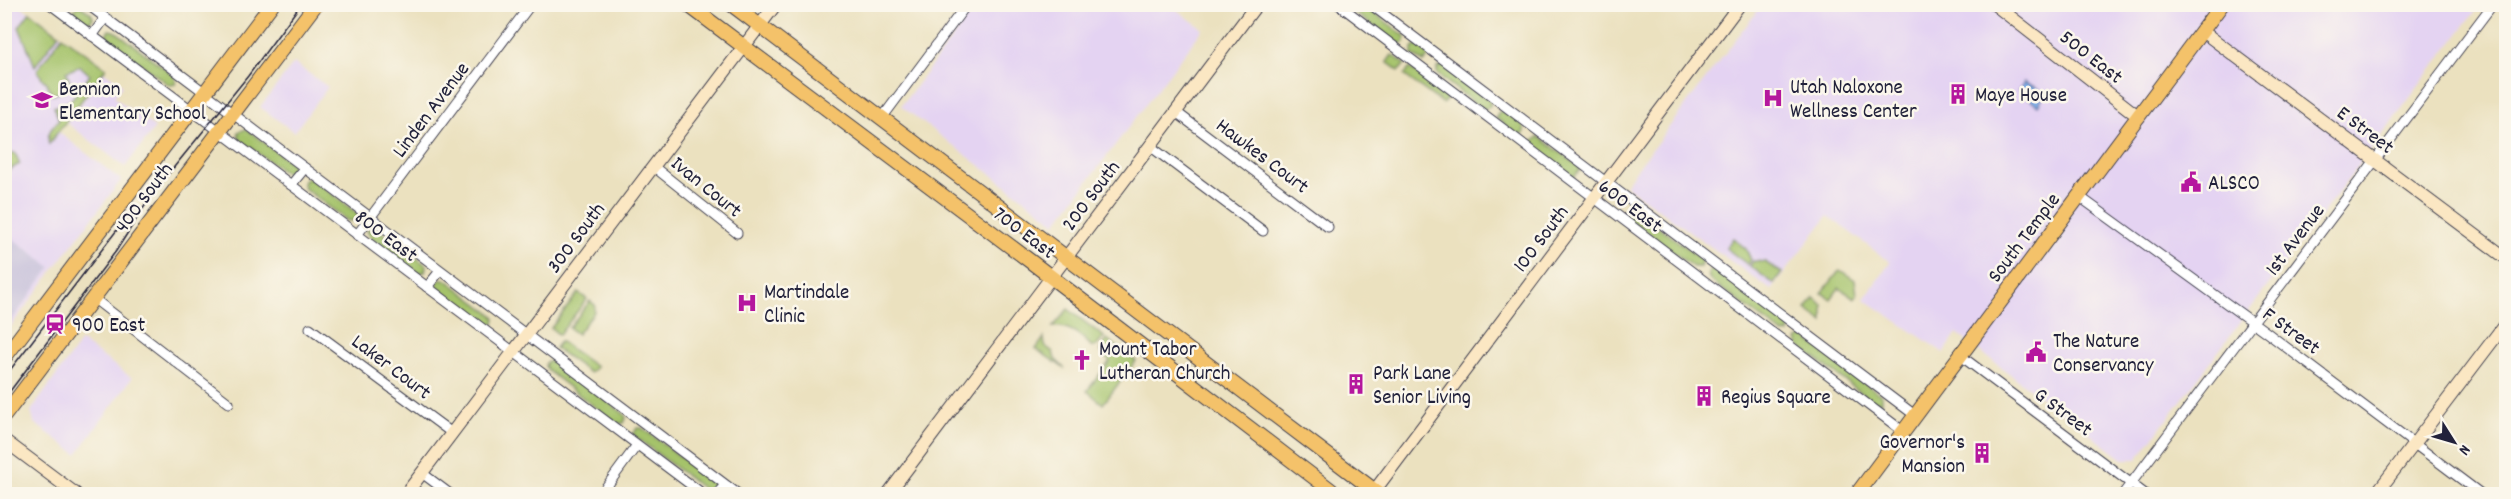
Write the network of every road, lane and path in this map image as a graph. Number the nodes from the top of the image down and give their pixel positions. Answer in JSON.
{"nodes":[{"id":1,"x":50,"y":4,"type":"edge"},
{"id":2,"x":87,"y":4,"type":"edge"},
{"id":3,"x":272,"y":4,"type":"edge"},
{"id":4,"x":316,"y":4,"type":"edge"},
{"id":5,"x":531,"y":4,"type":"edge"},
{"id":6,"x":687,"y":4,"type":"edge"},
{"id":7,"x":731,"y":4,"type":"edge"},
{"id":8,"x":776,"y":4,"type":"edge"},
{"id":9,"x":967,"y":4,"type":"edge"},
{"id":10,"x":1257,"y":4,"type":"edge"},
{"id":11,"x":1338,"y":4,"type":"edge"},
{"id":12,"x":1370,"y":4,"type":"edge"},
{"id":13,"x":1740,"y":4,"type":"edge"},
{"id":14,"x":1994,"y":4,"type":"edge"},
{"id":15,"x":2222,"y":4,"type":"edge"},
{"id":16,"x":2493,"y":4,"type":"edge"},
{"id":17,"x":105,"y":18,"type":"junction"},
{"id":18,"x":760,"y":27,"type":"junction"},
{"id":19,"x":2202,"y":31,"type":"junction"},
{"id":20,"x":92,"y":36,"type":"junction"},
{"id":21,"x":1414,"y":38,"type":"junction"},
{"id":22,"x":744,"y":48,"type":"junction"},
{"id":23,"x":1403,"y":54,"type":"junction"},
{"id":24,"x":1439,"y":57,"type":"junction"},
{"id":25,"x":1428,"y":73,"type":"junction"},
{"id":26,"x":206,"y":93,"type":"junction"},
{"id":27,"x":1500,"y":103,"type":"junction"},
{"id":28,"x":192,"y":111,"type":"junction"},
{"id":29,"x":1176,"y":112,"type":"junction"},
{"id":30,"x":233,"y":115,"type":"junction"},
{"id":31,"x":2139,"y":117,"type":"junction"},
{"id":32,"x":882,"y":118,"type":"junction"},
{"id":33,"x":1488,"y":119,"type":"junction"},
{"id":34,"x":1534,"y":130,"type":"junction"},
{"id":35,"x":220,"y":131,"type":"junction"},
{"id":36,"x":1522,"y":145,"type":"junction"},
{"id":37,"x":1150,"y":146,"type":"junction"},
{"id":38,"x":2375,"y":160,"type":"junction"},
{"id":39,"x":654,"y":167,"type":"junction"},
{"id":40,"x":305,"y":168,"type":"junction"},
{"id":41,"x":1606,"y":183,"type":"junction"},
{"id":42,"x":291,"y":185,"type":"junction"},
{"id":43,"x":2079,"y":197,"type":"junction"},
{"id":44,"x":1594,"y":200,"type":"junction"},
{"id":45,"x":370,"y":218,"type":"junction"},
{"id":46,"x":1328,"y":227,"type":"dead end"},
{"id":47,"x":1263,"y":231,"type":"dead end"},
{"id":48,"x":737,"y":234,"type":"dead end"},
{"id":49,"x":357,"y":235,"type":"junction"},
{"id":50,"x":1067,"y":257,"type":"junction"},
{"id":51,"x":2506,"y":258,"type":"edge"},
{"id":52,"x":1710,"y":261,"type":"junction"},
{"id":53,"x":440,"y":271,"type":"junction"},
{"id":54,"x":1051,"y":278,"type":"junction"},
{"id":55,"x":1698,"y":278,"type":"junction"},
{"id":56,"x":427,"y":287,"type":"junction"},
{"id":57,"x":93,"y":298,"type":"junction"},
{"id":58,"x":2253,"y":323,"type":"junction"},
{"id":59,"x":2506,"y":323,"type":"edge"},
{"id":60,"x":310,"y":328,"type":"dead end"},
{"id":61,"x":1800,"y":329,"type":"junction"},
{"id":62,"x":526,"y":335,"type":"junction"},
{"id":63,"x":1788,"y":345,"type":"junction"},
{"id":64,"x":513,"y":352,"type":"junction"},
{"id":65,"x":1961,"y":356,"type":"junction"},
{"id":66,"x":4,"y":358,"type":"edge"},
{"id":67,"x":229,"y":403,"type":"dead end"},
{"id":68,"x":4,"y":416,"type":"edge"},
{"id":69,"x":1916,"y":416,"type":"junction"},
{"id":70,"x":636,"y":418,"type":"junction"},
{"id":71,"x":1904,"y":432,"type":"junction"},
{"id":72,"x":452,"y":433,"type":"junction"},
{"id":73,"x":624,"y":435,"type":"junction"},
{"id":74,"x":4,"y":440,"type":"edge"},
{"id":75,"x":2415,"y":444,"type":"junction"},
{"id":76,"x":637,"y":445,"type":"junction"},
{"id":77,"x":422,"y":473,"type":"junction"},
{"id":78,"x":2131,"y":484,"type":"junction"},
{"id":79,"x":725,"y":485,"type":"junction"},
{"id":80,"x":1375,"y":493,"type":"edge"},
{"id":81,"x":700,"y":494,"type":"edge"},
{"id":82,"x":76,"y":495,"type":"edge"},
{"id":83,"x":406,"y":495,"type":"edge"},
{"id":84,"x":450,"y":495,"type":"edge"},
{"id":85,"x":601,"y":495,"type":"edge"},
{"id":86,"x":717,"y":495,"type":"edge"},
{"id":87,"x":738,"y":495,"type":"edge"},
{"id":88,"x":888,"y":495,"type":"edge"},
{"id":89,"x":1336,"y":495,"type":"edge"},
{"id":90,"x":1857,"y":495,"type":"edge"},
{"id":91,"x":2123,"y":495,"type":"edge"},
{"id":92,"x":2145,"y":495,"type":"edge"},
{"id":93,"x":2376,"y":495,"type":"edge"},
{"id":94,"x":2481,"y":495,"type":"edge"}],
"edges":[{"from":1,"to":20,"type":"street","name":"800 East"},
{"from":2,"to":17,"type":"street","name":"800 East"},
{"from":3,"to":26,"type":"main road","name":"400 South"},
{"from":4,"to":30,"type":"main road","name":"400 South"},
{"from":5,"to":45,"type":"street","name":"Linden Avenue"},
{"from":6,"to":22,"type":"main road","name":"700 East"},
{"from":7,"to":18,"type":"main road","name":"700 East"},
{"from":8,"to":18,"type":"street","name":"300 South"},
{"from":9,"to":32,"type":"street"},
{"from":10,"to":29,"type":"street","name":"200 South"},
{"from":11,"to":23,"type":"street","name":"600 East"},
{"from":12,"to":21,"type":"street","name":"600 East"},
{"from":13,"to":41,"type":"street","name":"100 South"},
{"from":14,"to":31,"type":"street","name":"500 East"},
{"from":15,"to":19,"type":"main road","name":"South Temple"},
{"from":16,"to":38,"type":"street","name":"1st Avenue"},
{"from":17,"to":20,"type":"street"},
{"from":17,"to":26,"type":"street","name":"800 East"},
{"from":18,"to":22,"type":"street","name":"300 South"},
{"from":18,"to":32,"type":"main road","name":"700 East"},
{"from":19,"to":31,"type":"main road","name":"South Temple"},
{"from":19,"to":38,"type":"street","name":"E Street"},
{"from":20,"to":28,"type":"street","name":"800 East"},
{"from":21,"to":23,"type":"street"},
{"from":21,"to":24,"type":"street","name":"600 East"},
{"from":22,"to":39,"type":"street","name":"300 South"},
{"from":22,"to":54,"type":"main road","name":"700 East"},
{"from":23,"to":25,"type":"street","name":"600 East"},
{"from":24,"to":25,"type":"street"},
{"from":24,"to":27,"type":"street","name":"600 East"},
{"from":25,"to":33,"type":"street","name":"600 East"},
{"from":26,"to":28,"type":"main road","name":"400 South"},
{"from":26,"to":30,"type":"street","name":"800 East"},
{"from":27,"to":33,"type":"street"},
{"from":27,"to":34,"type":"street","name":"600 East"},
{"from":28,"to":35,"type":"street","name":"800 East"},
{"from":28,"to":66,"type":"main road","name":"400 South"},
{"from":29,"to":37,"type":"street","name":"200 South"},
{"from":29,"to":46,"type":"street","name":"Hawkes Court"},
{"from":30,"to":35,"type":"main road","name":"400 South"},
{"from":30,"to":40,"type":"street","name":"800 East"},
{"from":31,"to":43,"type":"main road","name":"South Temple"},
{"from":32,"to":50,"type":"main road","name":"700 East"},
{"from":33,"to":36,"type":"street","name":"600 East"},
{"from":34,"to":36,"type":"street"},
{"from":34,"to":41,"type":"street","name":"600 East"},
{"from":35,"to":42,"type":"street","name":"800 East"},
{"from":35,"to":57,"type":"main road","name":"400 South"},
{"from":36,"to":44,"type":"street","name":"600 East"},
{"from":37,"to":47,"type":"street"},
{"from":37,"to":50,"type":"street","name":"200 South"},
{"from":38,"to":51,"type":"street","name":"E Street"},
{"from":38,"to":58,"type":"street","name":"1st Avenue"},
{"from":39,"to":48,"type":"street","name":"Ivan Court"},
{"from":39,"to":62,"type":"street","name":"300 South"},
{"from":40,"to":42,"type":"street"},
{"from":40,"to":45,"type":"street","name":"800 East"},
{"from":41,"to":44,"type":"street","name":"100 South"},
{"from":41,"to":52,"type":"street","name":"600 East"},
{"from":42,"to":49,"type":"street","name":"800 East"},
{"from":43,"to":58,"type":"street","name":"F Street"},
{"from":43,"to":65,"type":"main road","name":"South Temple"},
{"from":44,"to":55,"type":"street","name":"600 East"},
{"from":44,"to":80,"type":"street","name":"100 South"},
{"from":45,"to":49,"type":"street","name":"Linden Avenue"},
{"from":45,"to":53,"type":"street","name":"800 East"},
{"from":49,"to":56,"type":"street","name":"800 East"},
{"from":50,"to":54,"type":"street","name":"200 South"},
{"from":50,"to":80,"type":"main road","name":"700 East"},
{"from":52,"to":55,"type":"street"},
{"from":52,"to":61,"type":"street","name":"600 East"},
{"from":53,"to":56,"type":"street"},
{"from":53,"to":62,"type":"street","name":"800 East"},
{"from":54,"to":88,"type":"street","name":"200 South"},
{"from":54,"to":89,"type":"main road","name":"700 East"},
{"from":55,"to":63,"type":"street","name":"600 East"},
{"from":56,"to":64,"type":"street","name":"800 East"},
{"from":57,"to":67,"type":"street"},
{"from":57,"to":68,"type":"main road","name":"400 South"},
{"from":58,"to":75,"type":"street","name":"F Street"},
{"from":58,"to":78,"type":"street","name":"1st Avenue"},
{"from":59,"to":75,"type":"street"},
{"from":60,"to":72,"type":"street","name":"Laker Court"},
{"from":61,"to":63,"type":"street"},
{"from":61,"to":69,"type":"street","name":"600 East"},
{"from":62,"to":64,"type":"street","name":"300 South"},
{"from":62,"to":70,"type":"street","name":"800 East"},
{"from":63,"to":71,"type":"street","name":"600 East"},
{"from":64,"to":72,"type":"street","name":"300 South"},
{"from":64,"to":73,"type":"street","name":"800 East"},
{"from":65,"to":69,"type":"main road","name":"South Temple"},
{"from":65,"to":78,"type":"street","name":"G Street"},
{"from":69,"to":71,"type":"main road","name":"South Temple"},
{"from":70,"to":73,"type":"street"},
{"from":70,"to":79,"type":"street","name":"800 East"},
{"from":71,"to":90,"type":"main road","name":"South Temple"},
{"from":72,"to":77,"type":"street","name":"300 South"},
{"from":73,"to":76,"type":"street","name":"800 East"},
{"from":74,"to":82,"type":"street"},
{"from":75,"to":93,"type":"street"},
{"from":75,"to":94,"type":"street","name":"F Street"},
{"from":76,"to":81,"type":"street","name":"800 East"},
{"from":76,"to":85,"type":"street"},
{"from":77,"to":83,"type":"street","name":"300 South"},
{"from":77,"to":84,"type":"street"},
{"from":78,"to":91,"type":"street","name":"1st Avenue"},
{"from":78,"to":92,"type":"street","name":"G Street"},
{"from":79,"to":86,"type":"street"},
{"from":79,"to":87,"type":"street","name":"800 East"}]}
